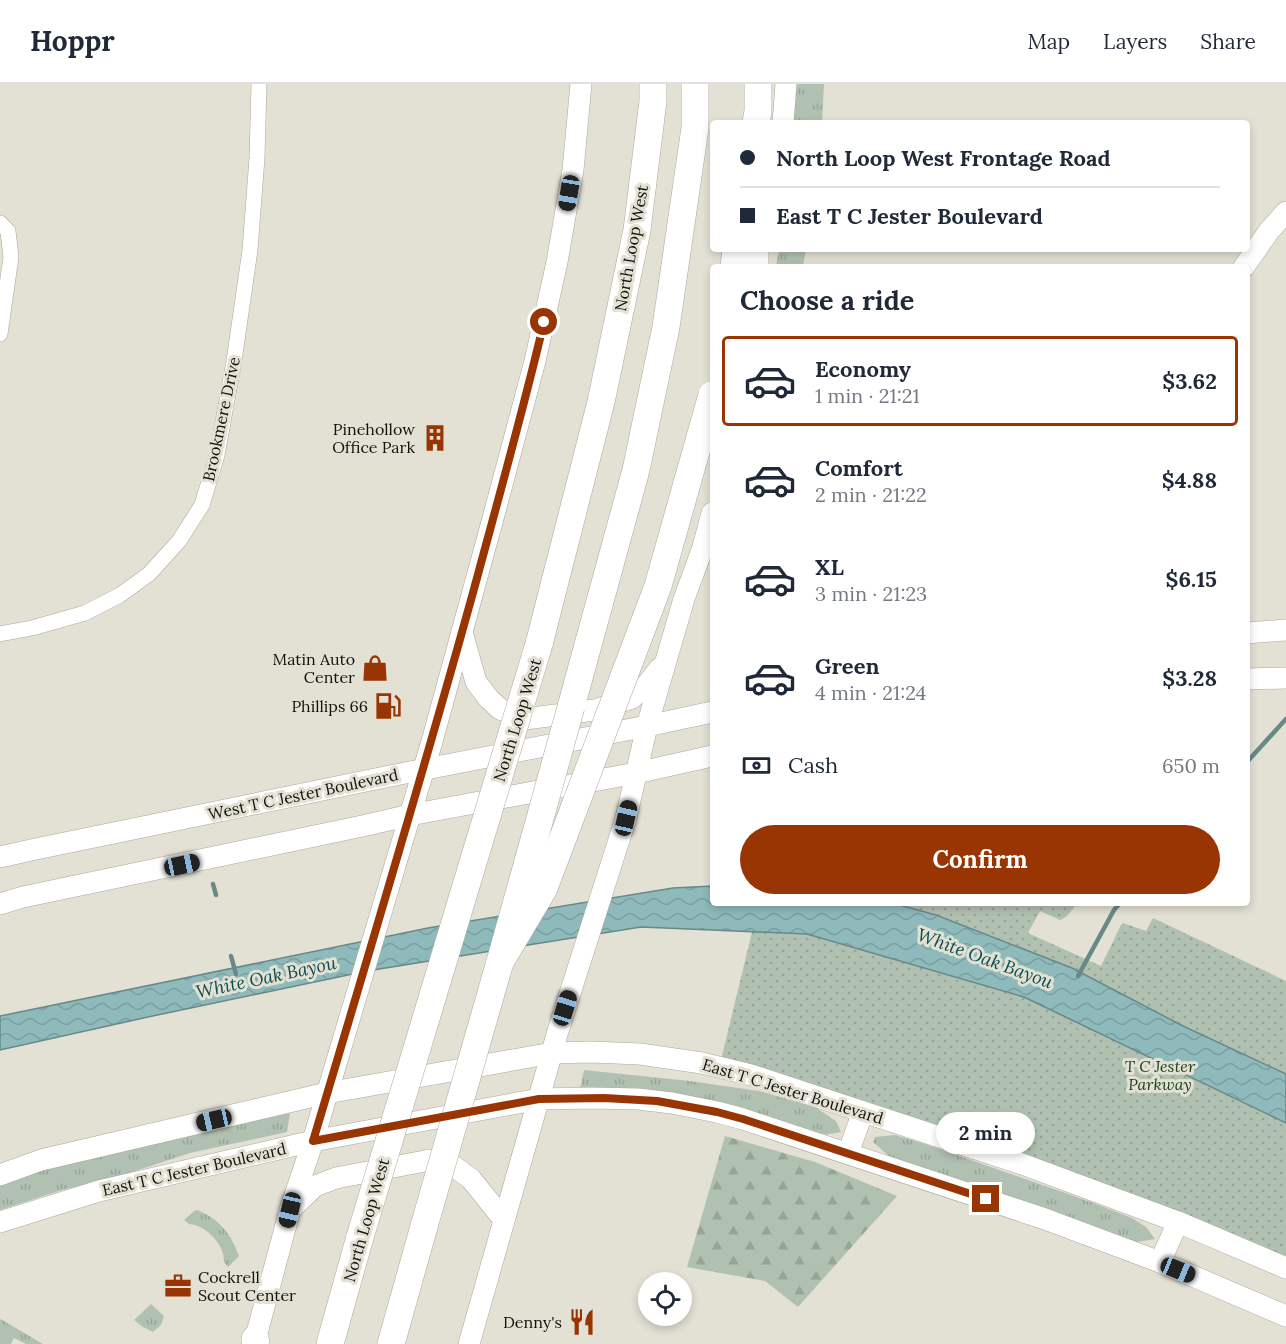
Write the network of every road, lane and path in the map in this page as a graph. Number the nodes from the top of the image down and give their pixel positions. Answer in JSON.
{"nodes":[{"id":1,"x":259,"y":84,"type":"edge"},
{"id":2,"x":581,"y":84,"type":"edge"},
{"id":3,"x":652,"y":84,"type":"edge"},
{"id":4,"x":695,"y":84,"type":"edge"},
{"id":5,"x":756,"y":84,"type":"edge"},
{"id":6,"x":786,"y":84,"type":"edge"},
{"id":7,"x":757,"y":120,"type":"edge"},
{"id":8,"x":783,"y":120,"type":"edge"},
{"id":9,"x":1286,"y":212,"type":"edge"},
{"id":10,"x":0,"y":223,"type":"edge"},
{"id":11,"x":1246,"y":264,"type":"edge"},
{"id":12,"x":0,"y":334,"type":"edge"},
{"id":13,"x":710,"y":402,"type":"edge"},
{"id":14,"x":710,"y":521,"type":"edge"},
{"id":15,"x":1286,"y":630,"type":"edge"},
{"id":16,"x":462,"y":631,"type":"junction"},
{"id":17,"x":1250,"y":633,"type":"edge"},
{"id":18,"x":0,"y":634,"type":"edge"},
{"id":19,"x":665,"y":662,"type":"junction"},
{"id":20,"x":1285,"y":678,"type":"edge"},
{"id":21,"x":1250,"y":679,"type":"edge"},
{"id":22,"x":710,"y":712,"type":"edge"},
{"id":23,"x":647,"y":726,"type":"junction"},
{"id":24,"x":710,"y":756,"type":"edge"},
{"id":25,"x":423,"y":770,"type":"junction"},
{"id":26,"x":636,"y":773,"type":"junction"},
{"id":27,"x":410,"y":815,"type":"junction"},
{"id":28,"x":0,"y":857,"type":"edge"},
{"id":29,"x":0,"y":904,"type":"edge"},
{"id":30,"x":501,"y":962,"type":"junction"},
{"id":31,"x":552,"y":1053,"type":"junction"},
{"id":32,"x":327,"y":1093,"type":"junction"},
{"id":33,"x":539,"y":1099,"type":"junction"},
{"id":34,"x":862,"y":1112,"type":"junction"},
{"id":35,"x":313,"y":1141,"type":"junction"},
{"id":36,"x":848,"y":1153,"type":"junction"},
{"id":37,"x":0,"y":1175,"type":"edge"},
{"id":38,"x":290,"y":1210,"type":"junction"},
{"id":39,"x":504,"y":1220,"type":"junction"},
{"id":40,"x":0,"y":1222,"type":"edge"},
{"id":41,"x":1178,"y":1222,"type":"junction"},
{"id":42,"x":1160,"y":1262,"type":"junction"},
{"id":43,"x":1286,"y":1268,"type":"edge"},
{"id":44,"x":1286,"y":1316,"type":"edge"},
{"id":45,"x":255,"y":1342,"type":"edge"},
{"id":46,"x":330,"y":1344,"type":"edge"},
{"id":47,"x":392,"y":1344,"type":"edge"},
{"id":48,"x":469,"y":1344,"type":"edge"}],
"edges":[{"from":1,"to":18,"type":"street","name":"Brookmere Drive"},
{"from":2,"to":16,"type":"main road"},
{"from":3,"to":46,"type":"highway","name":"North Loop West","bridge":true},
{"from":4,"to":30,"type":"highway","bridge":true},
{"from":5,"to":7,"type":"highway","bridge":true},
{"from":6,"to":8,"type":"main road"},
{"from":9,"to":11,"type":"main road"},
{"from":10,"to":12,"type":"street"},
{"from":13,"to":30,"type":"highway","bridge":true},
{"from":14,"to":19,"type":"main road"},
{"from":15,"to":17,"type":"main road"},
{"from":16,"to":19,"type":"main road"},
{"from":16,"to":25,"type":"main road"},
{"from":19,"to":23,"type":"main road"},
{"from":20,"to":21,"type":"main road"},
{"from":22,"to":23,"type":"main road","name":"West T C Jester Boulevard"},
{"from":23,"to":25,"type":"main road","name":"West T C Jester Boulevard"},
{"from":23,"to":26,"type":"main road"},
{"from":24,"to":26,"type":"main road"},
{"from":25,"to":27,"type":"main road"},
{"from":25,"to":28,"type":"main road","name":"West T C Jester Boulevard"},
{"from":26,"to":27,"type":"main road"},
{"from":26,"to":31,"type":"main road"},
{"from":27,"to":29,"type":"main road"},
{"from":27,"to":32,"type":"main road"},
{"from":30,"to":47,"type":"highway","bridge":true},
{"from":31,"to":32,"type":"main road","name":"East T C Jester Boulevard"},
{"from":31,"to":33,"type":"main road"},
{"from":31,"to":34,"type":"main road","name":"East T C Jester Boulevard"},
{"from":32,"to":35,"type":"main road"},
{"from":32,"to":37,"type":"main road","name":"East T C Jester Boulevard"},
{"from":33,"to":35,"type":"main road","name":"East T C Jester Boulevard"},
{"from":33,"to":36,"type":"main road","name":"East T C Jester Boulevard"},
{"from":33,"to":39,"type":"main road"},
{"from":34,"to":36,"type":"main road"},
{"from":34,"to":41,"type":"main road","name":"East T C Jester Boulevard"},
{"from":35,"to":38,"type":"main road"},
{"from":35,"to":40,"type":"main road","name":"East T C Jester Boulevard"},
{"from":36,"to":42,"type":"main road","name":"East T C Jester Boulevard"},
{"from":38,"to":39,"type":"main road"},
{"from":38,"to":45,"type":"main road"},
{"from":39,"to":48,"type":"main road"},
{"from":41,"to":42,"type":"main road"},
{"from":41,"to":43,"type":"main road","name":"East T C Jester Boulevard"},
{"from":42,"to":44,"type":"main road","name":"East T C Jester Boulevard"}]}
